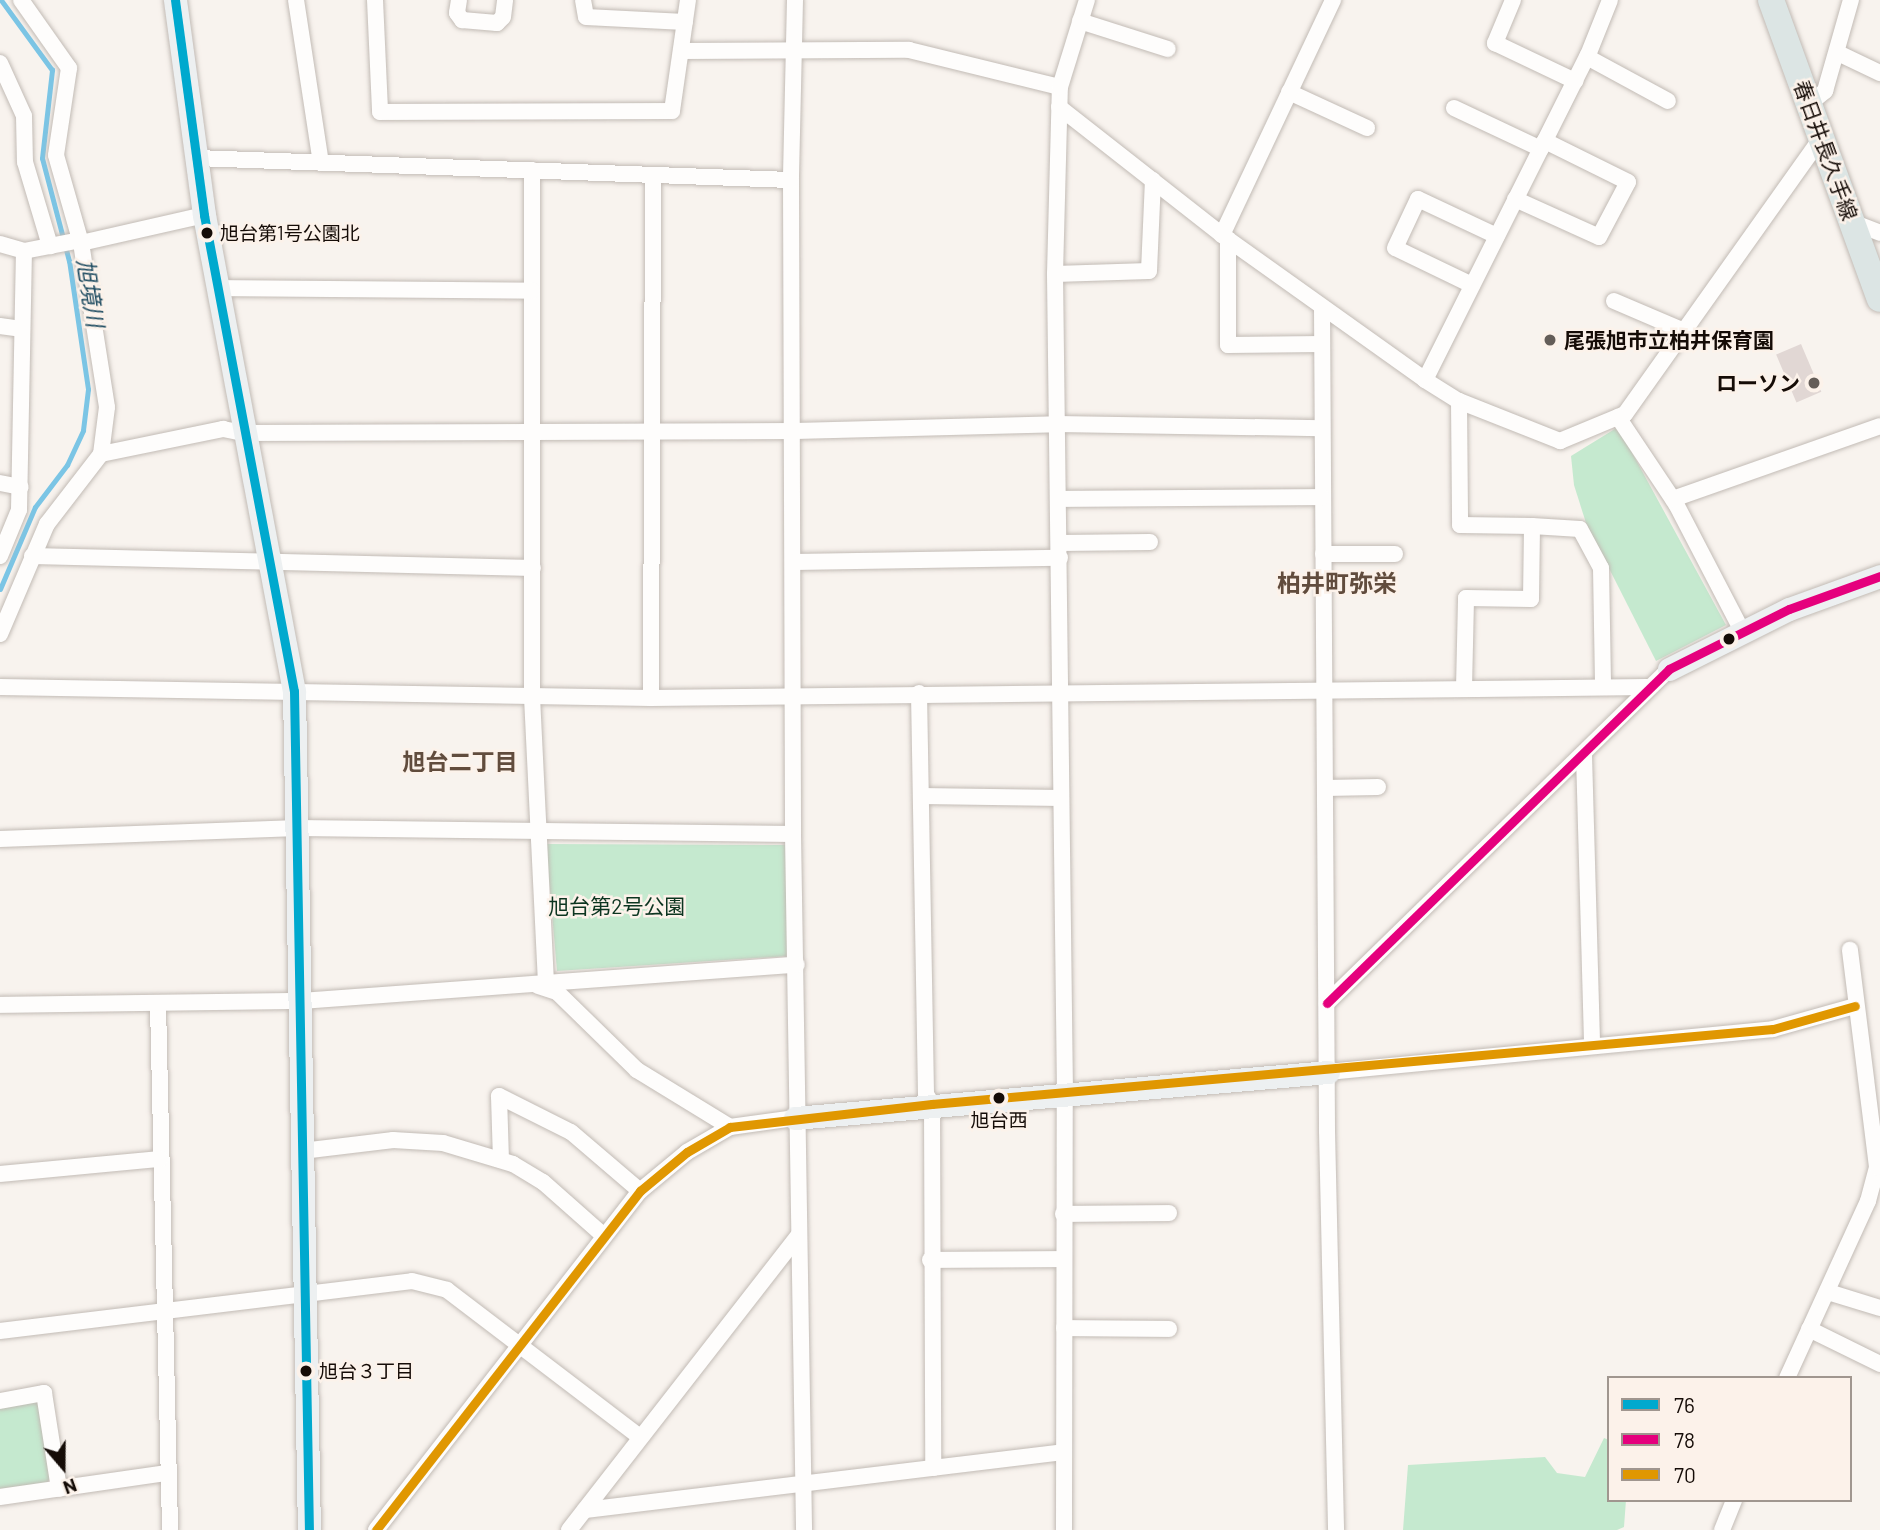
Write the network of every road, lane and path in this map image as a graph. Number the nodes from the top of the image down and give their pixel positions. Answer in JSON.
{"nodes":[{"id":1,"x":21,"y":0,"type":"edge"},
{"id":2,"x":174,"y":0,"type":"edge"},
{"id":3,"x":296,"y":0,"type":"edge"},
{"id":4,"x":375,"y":0,"type":"edge"},
{"id":5,"x":459,"y":0,"type":"edge"},
{"id":6,"x":505,"y":0,"type":"edge"},
{"id":7,"x":583,"y":0,"type":"edge"},
{"id":8,"x":688,"y":0,"type":"edge"},
{"id":9,"x":795,"y":0,"type":"edge"},
{"id":10,"x":1087,"y":0,"type":"edge"},
{"id":11,"x":1333,"y":0,"type":"edge"},
{"id":12,"x":1513,"y":0,"type":"edge"},
{"id":13,"x":1771,"y":0,"type":"edge"},
{"id":14,"x":1851,"y":0,"type":"edge"},
{"id":15,"x":1604,"y":2,"type":"edge"},
{"id":16,"x":1080,"y":21,"type":"junction"},
{"id":17,"x":685,"y":22,"type":"junction"},
{"id":18,"x":1168,"y":49,"type":"dead end"},
{"id":19,"x":792,"y":50,"type":"junction"},
{"id":20,"x":682,"y":51,"type":"junction"},
{"id":21,"x":1838,"y":53,"type":"junction"},
{"id":22,"x":1587,"y":57,"type":"junction"},
{"id":23,"x":0,"y":63,"type":"edge"},
{"id":24,"x":1880,"y":74,"type":"edge"},
{"id":25,"x":1575,"y":81,"type":"junction"},
{"id":26,"x":1060,"y":87,"type":"junction"},
{"id":27,"x":1289,"y":92,"type":"junction"},
{"id":28,"x":1668,"y":101,"type":"dead end"},
{"id":29,"x":1809,"y":104,"type":"junction"},
{"id":30,"x":1059,"y":107,"type":"junction"},
{"id":31,"x":1454,"y":108,"type":"dead end"},
{"id":32,"x":1367,"y":128,"type":"dead end"},
{"id":33,"x":1821,"y":138,"type":"junction"},
{"id":34,"x":1543,"y":145,"type":"junction"},
{"id":35,"x":196,"y":158,"type":"junction"},
{"id":36,"x":321,"y":163,"type":"junction"},
{"id":37,"x":532,"y":170,"type":"junction"},
{"id":38,"x":653,"y":178,"type":"junction"},
{"id":39,"x":791,"y":180,"type":"junction"},
{"id":40,"x":1153,"y":180,"type":"junction"},
{"id":41,"x":1515,"y":199,"type":"junction"},
{"id":42,"x":204,"y":215,"type":"junction"},
{"id":43,"x":1852,"y":222,"type":"junction"},
{"id":44,"x":1880,"y":233,"type":"edge"},
{"id":45,"x":1497,"y":236,"type":"junction"},
{"id":46,"x":1225,"y":237,"type":"junction"},
{"id":47,"x":79,"y":241,"type":"junction"},
{"id":48,"x":0,"y":244,"type":"edge"},
{"id":49,"x":54,"y":245,"type":"junction"},
{"id":50,"x":24,"y":251,"type":"junction"},
{"id":51,"x":1055,"y":274,"type":"junction"},
{"id":52,"x":1472,"y":285,"type":"junction"},
{"id":53,"x":218,"y":288,"type":"junction"},
{"id":54,"x":531,"y":291,"type":"junction"},
{"id":55,"x":1880,"y":299,"type":"edge"},
{"id":56,"x":1614,"y":301,"type":"dead end"},
{"id":57,"x":1322,"y":309,"type":"junction"},
{"id":58,"x":0,"y":326,"type":"edge"},
{"id":59,"x":22,"y":329,"type":"junction"},
{"id":60,"x":1684,"y":331,"type":"junction"},
{"id":61,"x":1322,"y":344,"type":"junction"},
{"id":62,"x":1425,"y":380,"type":"junction"},
{"id":63,"x":1459,"y":401,"type":"junction"},
{"id":64,"x":1618,"y":417,"type":"junction"},
{"id":65,"x":1057,"y":424,"type":"junction"},
{"id":66,"x":1880,"y":426,"type":"edge"},
{"id":67,"x":654,"y":428,"type":"junction"},
{"id":68,"x":1322,"y":428,"type":"junction"},
{"id":69,"x":795,"y":430,"type":"junction"},
{"id":70,"x":530,"y":432,"type":"junction"},
{"id":71,"x":243,"y":433,"type":"junction"},
{"id":72,"x":101,"y":454,"type":"junction"},
{"id":73,"x":0,"y":483,"type":"edge"},
{"id":74,"x":21,"y":487,"type":"junction"},
{"id":75,"x":1322,"y":497,"type":"junction"},
{"id":76,"x":1058,"y":499,"type":"junction"},
{"id":77,"x":1673,"y":499,"type":"junction"},
{"id":78,"x":1532,"y":526,"type":"junction"},
{"id":79,"x":5,"y":532,"type":"edge"},
{"id":80,"x":1150,"y":541,"type":"dead end"},
{"id":81,"x":1060,"y":551,"type":"junction"},
{"id":82,"x":1323,"y":554,"type":"junction"},
{"id":83,"x":1395,"y":554,"type":"dead end"},
{"id":84,"x":0,"y":556,"type":"edge"},
{"id":85,"x":32,"y":556,"type":"junction"},
{"id":86,"x":269,"y":562,"type":"junction"},
{"id":87,"x":794,"y":562,"type":"junction"},
{"id":88,"x":533,"y":568,"type":"junction"},
{"id":89,"x":1880,"y":576,"type":"edge"},
{"id":90,"x":1742,"y":631,"type":"junction"},
{"id":91,"x":0,"y":634,"type":"edge"},
{"id":92,"x":1669,"y":669,"type":"joint"},
{"id":93,"x":1603,"y":686,"type":"junction"},
{"id":94,"x":0,"y":687,"type":"edge"},
{"id":95,"x":1647,"y":687,"type":"junction"},
{"id":96,"x":1464,"y":688,"type":"junction"},
{"id":97,"x":294,"y":691,"type":"junction"},
{"id":98,"x":1325,"y":691,"type":"junction"},
{"id":99,"x":1059,"y":693,"type":"junction"},
{"id":100,"x":919,"y":694,"type":"junction"},
{"id":101,"x":793,"y":696,"type":"junction"},
{"id":102,"x":532,"y":697,"type":"junction"},
{"id":103,"x":651,"y":698,"type":"junction"},
{"id":104,"x":1584,"y":755,"type":"junction"},
{"id":105,"x":1378,"y":787,"type":"dead end"},
{"id":106,"x":1325,"y":788,"type":"junction"},
{"id":107,"x":921,"y":796,"type":"junction"},
{"id":108,"x":1061,"y":798,"type":"junction"},
{"id":109,"x":298,"y":828,"type":"junction"},
{"id":110,"x":537,"y":832,"type":"junction"},
{"id":111,"x":793,"y":834,"type":"junction"},
{"id":112,"x":0,"y":839,"type":"edge"},
{"id":113,"x":1850,"y":950,"type":"dead end"},
{"id":114,"x":797,"y":965,"type":"junction"},
{"id":115,"x":539,"y":982,"type":"junction"},
{"id":116,"x":302,"y":1001,"type":"junction"},
{"id":117,"x":1327,"y":1003,"type":"junction"},
{"id":118,"x":158,"y":1004,"type":"junction"},
{"id":119,"x":0,"y":1005,"type":"edge"},
{"id":120,"x":1855,"y":1006,"type":"junction"},
{"id":121,"x":1592,"y":1046,"type":"junction"},
{"id":122,"x":1328,"y":1072,"type":"junction"},
{"id":123,"x":1065,"y":1093,"type":"junction"},
{"id":124,"x":932,"y":1104,"type":"junction"},
{"id":125,"x":795,"y":1118,"type":"junction"},
{"id":126,"x":730,"y":1127,"type":"junction"},
{"id":127,"x":302,"y":1152,"type":"junction"},
{"id":128,"x":160,"y":1159,"type":"junction"},
{"id":129,"x":501,"y":1160,"type":"junction"},
{"id":130,"x":0,"y":1174,"type":"edge"},
{"id":131,"x":640,"y":1191,"type":"junction"},
{"id":132,"x":1169,"y":1213,"type":"dead end"},
{"id":133,"x":1063,"y":1214,"type":"junction"},
{"id":134,"x":603,"y":1235,"type":"junction"},
{"id":135,"x":799,"y":1235,"type":"junction"},
{"id":136,"x":1063,"y":1259,"type":"junction"},
{"id":137,"x":930,"y":1260,"type":"junction"},
{"id":138,"x":308,"y":1292,"type":"junction"},
{"id":139,"x":1828,"y":1292,"type":"junction"},
{"id":140,"x":1880,"y":1308,"type":"edge"},
{"id":141,"x":162,"y":1309,"type":"junction"},
{"id":142,"x":1064,"y":1328,"type":"junction"},
{"id":143,"x":1169,"y":1329,"type":"dead end"},
{"id":144,"x":1809,"y":1329,"type":"junction"},
{"id":145,"x":0,"y":1331,"type":"edge"},
{"id":146,"x":519,"y":1344,"type":"junction"},
{"id":147,"x":1880,"y":1364,"type":"edge"},
{"id":148,"x":1788,"y":1376,"type":"edge"},
{"id":149,"x":0,"y":1401,"type":"edge"},
{"id":150,"x":640,"y":1437,"type":"junction"},
{"id":151,"x":1065,"y":1452,"type":"junction"},
{"id":152,"x":933,"y":1468,"type":"junction"},
{"id":153,"x":167,"y":1473,"type":"junction"},
{"id":154,"x":803,"y":1483,"type":"junction"},
{"id":155,"x":59,"y":1489,"type":"junction"},
{"id":156,"x":0,"y":1497,"type":"edge"},
{"id":157,"x":1733,"y":1502,"type":"edge"},
{"id":158,"x":585,"y":1510,"type":"junction"},
{"id":159,"x":170,"y":1530,"type":"edge"},
{"id":160,"x":309,"y":1530,"type":"edge"},
{"id":161,"x":376,"y":1530,"type":"edge"},
{"id":162,"x":569,"y":1530,"type":"edge"},
{"id":163,"x":804,"y":1530,"type":"edge"},
{"id":164,"x":1064,"y":1530,"type":"edge"},
{"id":165,"x":1336,"y":1530,"type":"edge"},
{"id":166,"x":1723,"y":1530,"type":"edge"}],
"edges":[{"from":1,"to":47,"type":"street"},
{"from":2,"to":35,"type":"street"},
{"from":3,"to":36,"type":"street"},
{"from":4,"to":20,"type":"street"},
{"from":5,"to":6,"type":"street"},
{"from":7,"to":17,"type":"street"},
{"from":8,"to":17,"type":"street"},
{"from":9,"to":19,"type":"street"},
{"from":10,"to":16,"type":"street"},
{"from":11,"to":27,"type":"street"},
{"from":12,"to":25,"type":"street"},
{"from":13,"to":29,"type":"main road","name":"春日井長久手線"},
{"from":14,"to":21,"type":"street"},
{"from":15,"to":22,"type":"street"},
{"from":16,"to":18,"type":"street"},
{"from":16,"to":26,"type":"street"},
{"from":17,"to":20,"type":"street"},
{"from":19,"to":20,"type":"street"},
{"from":19,"to":26,"type":"street"},
{"from":19,"to":39,"type":"street"},
{"from":21,"to":24,"type":"street"},
{"from":21,"to":29,"type":"street"},
{"from":22,"to":25,"type":"street"},
{"from":22,"to":28,"type":"street"},
{"from":23,"to":49,"type":"street"},
{"from":25,"to":34,"type":"street"},
{"from":26,"to":30,"type":"street"},
{"from":27,"to":32,"type":"street"},
{"from":27,"to":46,"type":"street"},
{"from":29,"to":33,"type":"main road","name":"春日井長久手線"},
{"from":30,"to":40,"type":"street"},
{"from":30,"to":51,"type":"street"},
{"from":31,"to":34,"type":"street"},
{"from":33,"to":43,"type":"main road","name":"春日井長久手線"},
{"from":33,"to":60,"type":"street"},
{"from":34,"to":41,"type":"street"},
{"from":34,"to":41,"type":"street"},
{"from":35,"to":36,"type":"street"},
{"from":35,"to":42,"type":"street"},
{"from":36,"to":37,"type":"street"},
{"from":37,"to":38,"type":"street"},
{"from":37,"to":54,"type":"street"},
{"from":38,"to":39,"type":"street"},
{"from":38,"to":67,"type":"street"},
{"from":39,"to":69,"type":"street"},
{"from":40,"to":46,"type":"street"},
{"from":40,"to":51,"type":"street"},
{"from":41,"to":45,"type":"street"},
{"from":42,"to":47,"type":"street"},
{"from":42,"to":53,"type":"street"},
{"from":43,"to":44,"type":"street"},
{"from":43,"to":55,"type":"main road","name":"春日井長久手線"},
{"from":45,"to":52,"type":"street"},
{"from":45,"to":52,"type":"street"},
{"from":46,"to":57,"type":"street"},
{"from":46,"to":61,"type":"street"},
{"from":47,"to":49,"type":"street"},
{"from":47,"to":72,"type":"street"},
{"from":48,"to":50,"type":"street"},
{"from":49,"to":50,"type":"street"},
{"from":50,"to":59,"type":"street"},
{"from":51,"to":65,"type":"street"},
{"from":52,"to":62,"type":"street"},
{"from":53,"to":54,"type":"street"},
{"from":53,"to":71,"type":"street"},
{"from":54,"to":70,"type":"street"},
{"from":56,"to":60,"type":"street"},
{"from":57,"to":61,"type":"street"},
{"from":57,"to":62,"type":"street"},
{"from":58,"to":59,"type":"street"},
{"from":59,"to":74,"type":"street"},
{"from":60,"to":64,"type":"street"},
{"from":61,"to":68,"type":"street"},
{"from":62,"to":63,"type":"street"},
{"from":63,"to":64,"type":"street"},
{"from":63,"to":78,"type":"street"},
{"from":64,"to":77,"type":"street"},
{"from":65,"to":68,"type":"street"},
{"from":65,"to":69,"type":"street"},
{"from":65,"to":76,"type":"street"},
{"from":66,"to":77,"type":"street"},
{"from":67,"to":69,"type":"street"},
{"from":67,"to":70,"type":"street"},
{"from":67,"to":103,"type":"street"},
{"from":68,"to":75,"type":"street"},
{"from":69,"to":87,"type":"street"},
{"from":70,"to":71,"type":"street"},
{"from":70,"to":88,"type":"street"},
{"from":71,"to":72,"type":"street"},
{"from":71,"to":86,"type":"street"},
{"from":72,"to":85,"type":"street"},
{"from":73,"to":74,"type":"street"},
{"from":74,"to":79,"type":"street"},
{"from":75,"to":76,"type":"street"},
{"from":75,"to":82,"type":"street"},
{"from":76,"to":81,"type":"street"},
{"from":77,"to":90,"type":"street"},
{"from":78,"to":93,"type":"street"},
{"from":78,"to":96,"type":"street"},
{"from":79,"to":84,"type":"street"},
{"from":80,"to":81,"type":"street"},
{"from":81,"to":87,"type":"street"},
{"from":81,"to":99,"type":"street"},
{"from":82,"to":83,"type":"street"},
{"from":82,"to":98,"type":"street"},
{"from":85,"to":86,"type":"street"},
{"from":85,"to":91,"type":"street"},
{"from":86,"to":88,"type":"street"},
{"from":86,"to":97,"type":"street"},
{"from":87,"to":101,"type":"street"},
{"from":88,"to":102,"type":"street"},
{"from":89,"to":90,"type":"street"},
{"from":90,"to":92,"type":"street"},
{"from":92,"to":95,"type":"street"},
{"from":93,"to":95,"type":"street"},
{"from":93,"to":96,"type":"street"},
{"from":94,"to":97,"type":"street"},
{"from":95,"to":104,"type":"street"},
{"from":96,"to":98,"type":"street"},
{"from":97,"to":102,"type":"street"},
{"from":97,"to":109,"type":"street"},
{"from":98,"to":99,"type":"street"},
{"from":98,"to":106,"type":"street"},
{"from":99,"to":100,"type":"street"},
{"from":99,"to":108,"type":"street"},
{"from":100,"to":101,"type":"street"},
{"from":100,"to":107,"type":"street"},
{"from":101,"to":103,"type":"street"},
{"from":101,"to":111,"type":"street"},
{"from":102,"to":103,"type":"street"},
{"from":102,"to":110,"type":"street"},
{"from":104,"to":117,"type":"street"},
{"from":104,"to":121,"type":"street"},
{"from":105,"to":106,"type":"street"},
{"from":106,"to":117,"type":"street"},
{"from":107,"to":108,"type":"street"},
{"from":107,"to":124,"type":"street"},
{"from":108,"to":123,"type":"street"},
{"from":109,"to":110,"type":"street"},
{"from":109,"to":112,"type":"street"},
{"from":109,"to":116,"type":"street"},
{"from":110,"to":111,"type":"street"},
{"from":110,"to":115,"type":"street"},
{"from":111,"to":114,"type":"street"},
{"from":113,"to":120,"type":"street"},
{"from":114,"to":115,"type":"street"},
{"from":114,"to":125,"type":"street"},
{"from":115,"to":116,"type":"street"},
{"from":115,"to":126,"type":"street"},
{"from":116,"to":118,"type":"street"},
{"from":116,"to":127,"type":"street"},
{"from":117,"to":122,"type":"street"},
{"from":118,"to":119,"type":"street"},
{"from":118,"to":128,"type":"street"},
{"from":120,"to":121,"type":"street"},
{"from":120,"to":139,"type":"street"},
{"from":121,"to":122,"type":"street"},
{"from":122,"to":123,"type":"street"},
{"from":122,"to":165,"type":"street"},
{"from":123,"to":124,"type":"street"},
{"from":123,"to":133,"type":"street"},
{"from":124,"to":125,"type":"street"},
{"from":124,"to":137,"type":"street"},
{"from":125,"to":126,"type":"street"},
{"from":125,"to":135,"type":"street"},
{"from":126,"to":131,"type":"street"},
{"from":127,"to":129,"type":"street"},
{"from":127,"to":138,"type":"street"},
{"from":128,"to":130,"type":"street"},
{"from":128,"to":141,"type":"street"},
{"from":129,"to":131,"type":"street"},
{"from":129,"to":134,"type":"street"},
{"from":131,"to":134,"type":"street"},
{"from":132,"to":133,"type":"street"},
{"from":133,"to":136,"type":"street"},
{"from":134,"to":146,"type":"street"},
{"from":135,"to":150,"type":"street"},
{"from":135,"to":154,"type":"street"},
{"from":136,"to":137,"type":"street"},
{"from":136,"to":142,"type":"street"},
{"from":137,"to":152,"type":"street"},
{"from":138,"to":141,"type":"street"},
{"from":138,"to":146,"type":"street"},
{"from":138,"to":160,"type":"street"},
{"from":139,"to":140,"type":"street"},
{"from":139,"to":144,"type":"street"},
{"from":141,"to":145,"type":"street"},
{"from":141,"to":153,"type":"street"},
{"from":142,"to":143,"type":"street"},
{"from":142,"to":151,"type":"street"},
{"from":144,"to":147,"type":"street"},
{"from":144,"to":148,"type":"street"},
{"from":146,"to":150,"type":"street"},
{"from":146,"to":161,"type":"street"},
{"from":149,"to":155,"type":"street"},
{"from":150,"to":158,"type":"street"},
{"from":151,"to":152,"type":"street"},
{"from":151,"to":164,"type":"street"},
{"from":152,"to":154,"type":"street"},
{"from":153,"to":155,"type":"street"},
{"from":153,"to":159,"type":"street"},
{"from":154,"to":158,"type":"street"},
{"from":154,"to":163,"type":"street"},
{"from":155,"to":156,"type":"street"},
{"from":157,"to":166,"type":"street"},
{"from":158,"to":162,"type":"street"}]}
